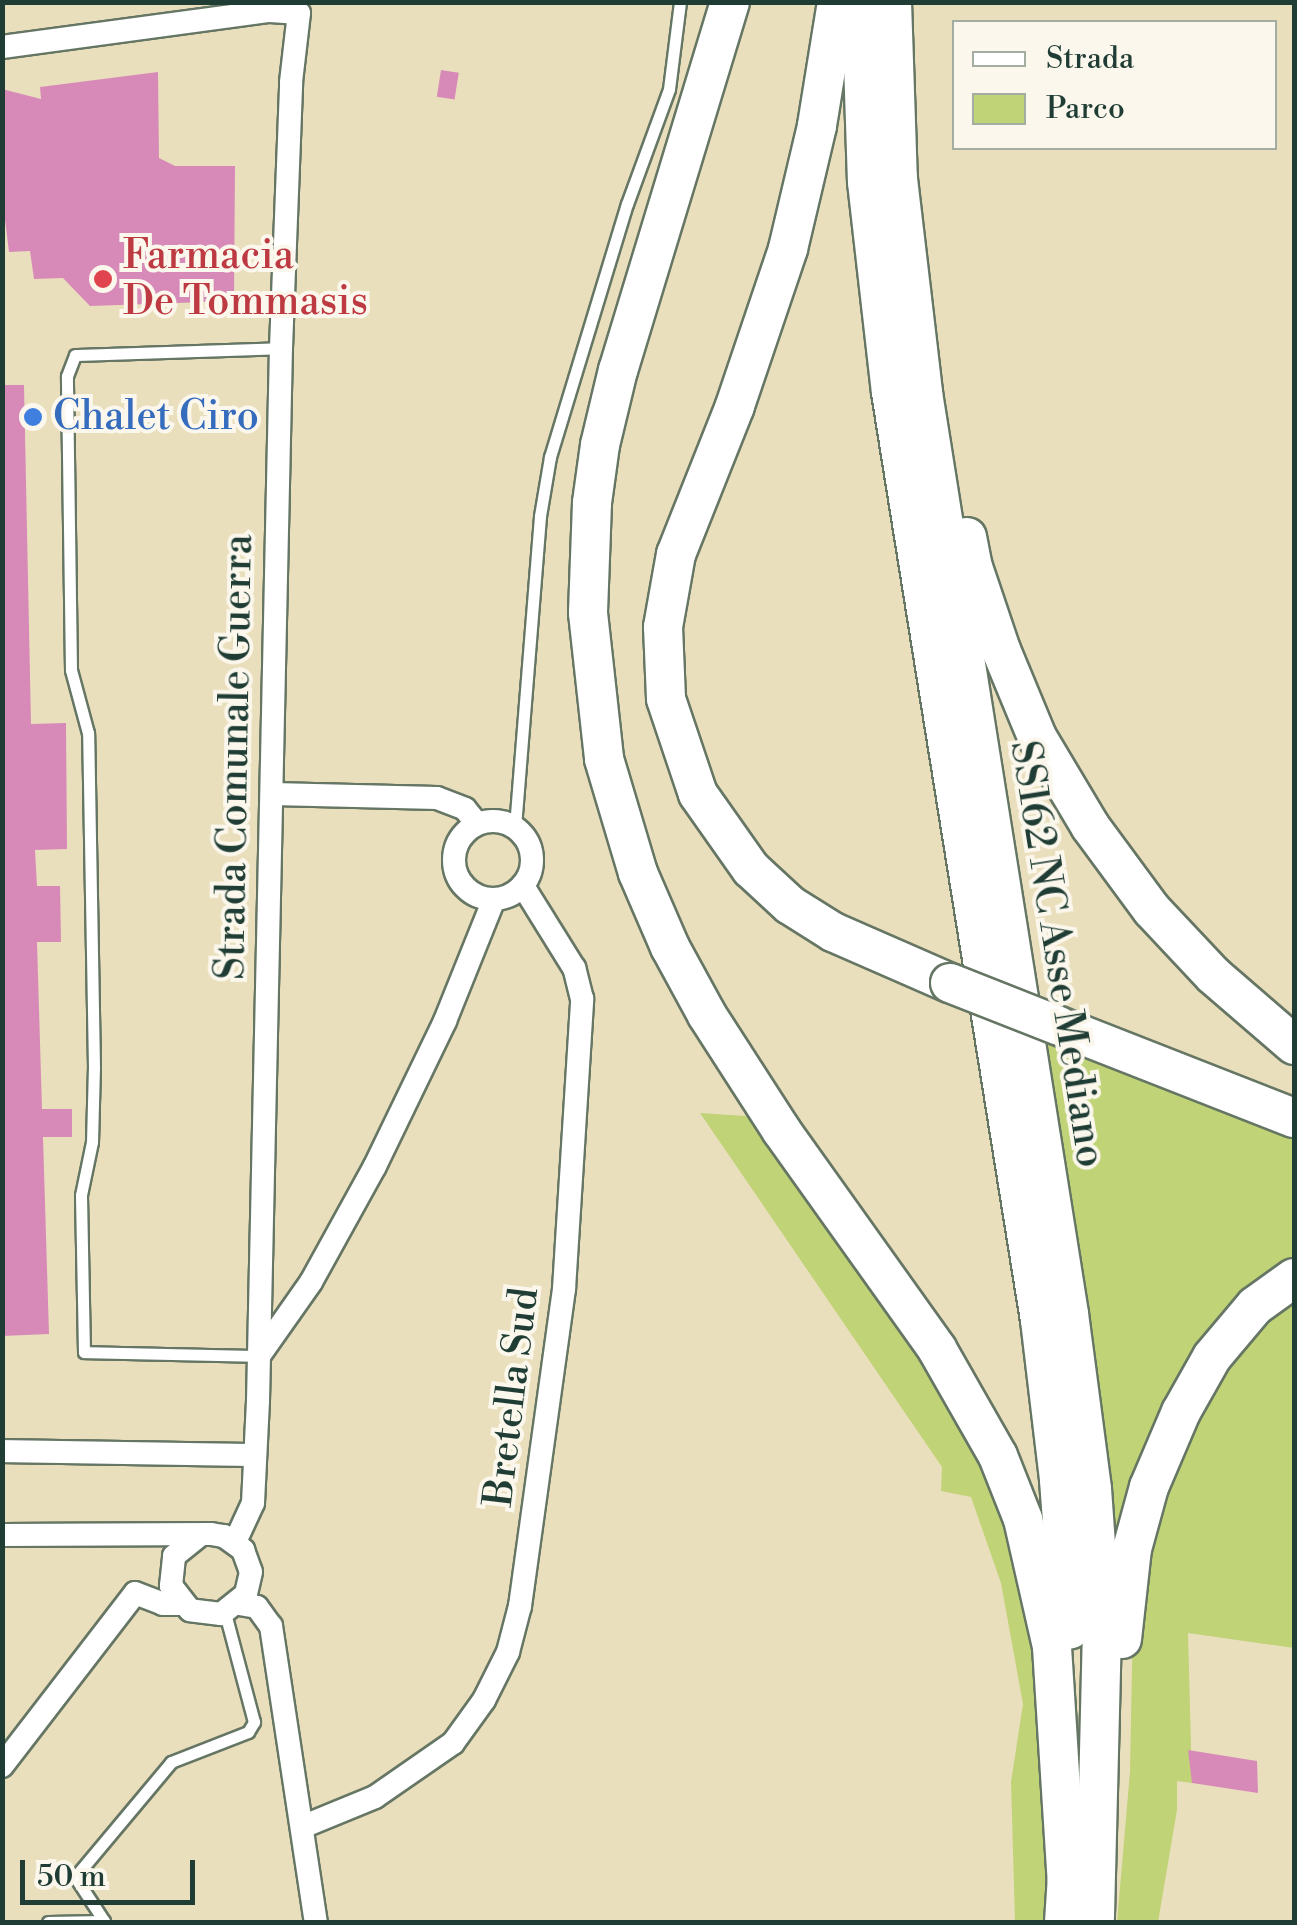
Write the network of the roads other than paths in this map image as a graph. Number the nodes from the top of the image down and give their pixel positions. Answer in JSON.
{"nodes":[{"id":1,"x":680,"y":2,"type":"edge"},
{"id":2,"x":730,"y":2,"type":"edge"},
{"id":3,"x":837,"y":2,"type":"edge"},
{"id":4,"x":861,"y":2,"type":"edge"},
{"id":5,"x":892,"y":2,"type":"edge"},
{"id":6,"x":304,"y":8,"type":"edge"},
{"id":7,"x":2,"y":46,"type":"edge"},
{"id":8,"x":898,"y":179,"type":"junction"},
{"id":9,"x":281,"y":348,"type":"junction"},
{"id":10,"x":273,"y":794,"type":"junction"},
{"id":11,"x":477,"y":824,"type":"junction"},
{"id":12,"x":515,"y":827,"type":"junction"},
{"id":13,"x":524,"y":886,"type":"junction"},
{"id":14,"x":494,"y":900,"type":"junction"},
{"id":15,"x":1294,"y":1045,"type":"edge"},
{"id":16,"x":1294,"y":1118,"type":"edge"},
{"id":17,"x":1294,"y":1278,"type":"edge"},
{"id":18,"x":259,"y":1356,"type":"junction"},
{"id":19,"x":2,"y":1451,"type":"edge"},
{"id":20,"x":255,"y":1455,"type":"junction"},
{"id":21,"x":2,"y":1535,"type":"edge"},
{"id":22,"x":134,"y":1535,"type":"junction"},
{"id":23,"x":199,"y":1536,"type":"junction"},
{"id":24,"x":235,"y":1542,"type":"junction"},
{"id":25,"x":171,"y":1566,"type":"junction"},
{"id":26,"x":182,"y":1604,"type":"junction"},
{"id":27,"x":232,"y":1608,"type":"junction"},
{"id":28,"x":2,"y":1766,"type":"edge"},
{"id":29,"x":302,"y":1828,"type":"junction"},
{"id":30,"x":1087,"y":1897,"type":"edge"},
{"id":31,"x":48,"y":1922,"type":"edge"},
{"id":32,"x":316,"y":1922,"type":"edge"},
{"id":33,"x":1064,"y":1922,"type":"edge"}],
"edges":[{"from":1,"to":12,"type":"lane"},
{"from":2,"to":30,"type":"highway"},
{"from":3,"to":16,"type":"highway","bridge":true},
{"from":4,"to":30,"type":"highway","name":"SS162 NC Asse Mediano"},
{"from":5,"to":8,"type":"highway","name":"SS162 NC Asse Mediano"},
{"from":6,"to":7,"type":"street"},
{"from":6,"to":9,"type":"street","name":"Strada Comunale Guerra"},
{"from":8,"to":15,"type":"highway"},
{"from":8,"to":30,"type":"highway","name":"SS162 NC Asse Mediano"},
{"from":9,"to":10,"type":"street","name":"Strada Comunale Guerra"},
{"from":9,"to":18,"type":"lane"},
{"from":10,"to":11,"type":"street"},
{"from":10,"to":18,"type":"street","name":"Strada Comunale Guerra"},
{"from":11,"to":12,"type":"street"},
{"from":11,"to":14,"type":"street"},
{"from":12,"to":13,"type":"street"},
{"from":13,"to":14,"type":"street"},
{"from":13,"to":29,"type":"street","name":"Bretella Sud"},
{"from":14,"to":18,"type":"street"},
{"from":17,"to":30,"type":"highway"},
{"from":18,"to":20,"type":"street","name":"Strada Comunale Guerra"},
{"from":19,"to":20,"type":"street"},
{"from":20,"to":24,"type":"street","name":"Strada Comunale Guerra"},
{"from":21,"to":22,"type":"street"},
{"from":22,"to":23,"type":"street"},
{"from":22,"to":25,"type":"street"},
{"from":23,"to":24,"type":"street"},
{"from":23,"to":25,"type":"street"},
{"from":24,"to":27,"type":"street"},
{"from":25,"to":26,"type":"street"},
{"from":26,"to":27,"type":"street"},
{"from":26,"to":28,"type":"street"},
{"from":27,"to":29,"type":"street"},
{"from":27,"to":31,"type":"lane"},
{"from":29,"to":32,"type":"street"},
{"from":30,"to":33,"type":"highway","name":"SS162 NC Asse Mediano"}]}
